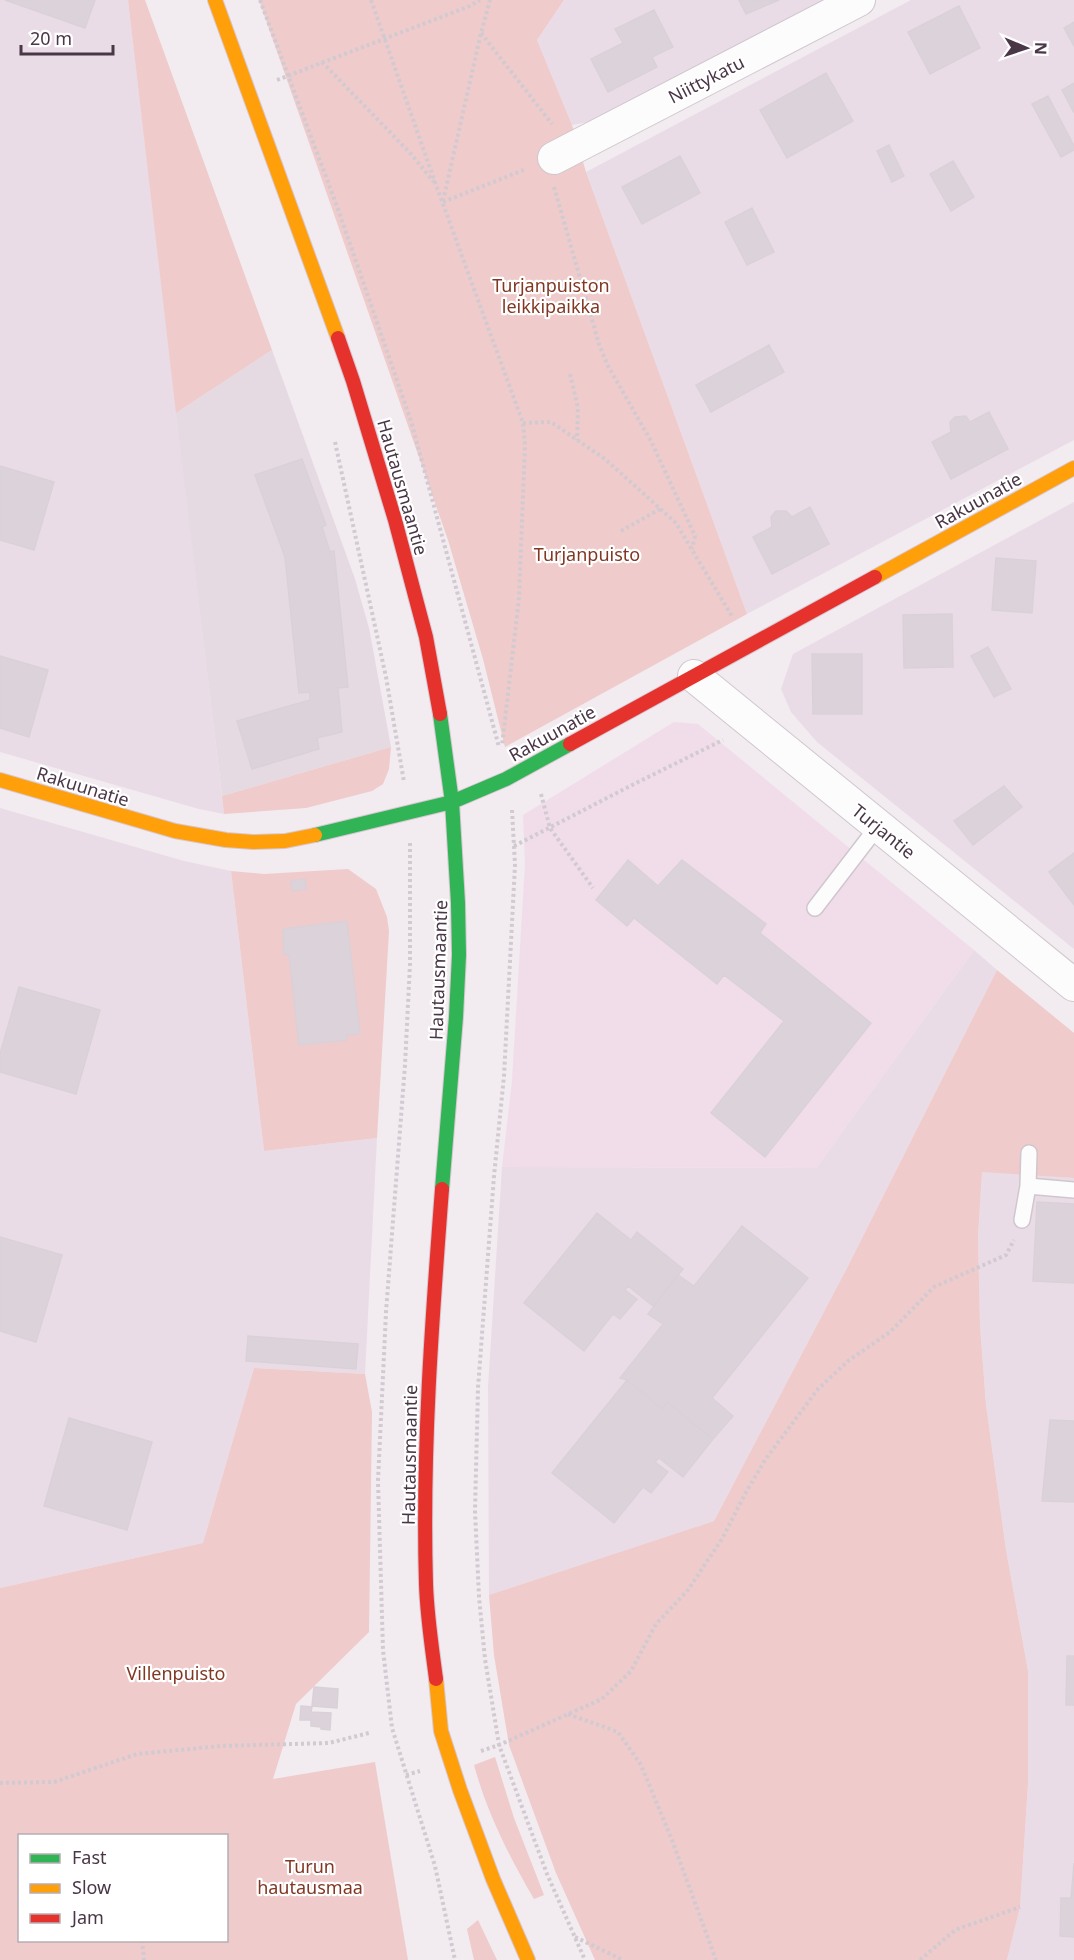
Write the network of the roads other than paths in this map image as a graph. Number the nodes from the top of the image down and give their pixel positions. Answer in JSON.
{"nodes":[{"id":1,"x":215,"y":0,"type":"edge"},
{"id":2,"x":860,"y":0,"type":"edge"},
{"id":3,"x":562,"y":153,"type":"road end"},
{"id":4,"x":1074,"y":468,"type":"edge"},
{"id":5,"x":694,"y":676,"type":"junction"},
{"id":6,"x":0,"y":780,"type":"edge"},
{"id":7,"x":452,"y":802,"type":"junction"},
{"id":8,"x":878,"y":826,"type":"junction"},
{"id":9,"x":815,"y":908,"type":"dead end"},
{"id":10,"x":1074,"y":985,"type":"edge"},
{"id":11,"x":1029,"y":1153,"type":"dead end"},
{"id":12,"x":1028,"y":1186,"type":"junction"},
{"id":13,"x":1074,"y":1190,"type":"edge"},
{"id":14,"x":1022,"y":1220,"type":"dead end"},
{"id":15,"x":528,"y":1960,"type":"edge"}],
"edges":[{"from":1,"to":7,"type":"street","name":"Hautausmaantie"},
{"from":2,"to":3,"type":"street","name":"Niittykatu"},
{"from":4,"to":5,"type":"street","name":"Rakuunatie"},
{"from":5,"to":7,"type":"street","name":"Rakuunatie"},
{"from":5,"to":8,"type":"street","name":"Turjantie"},
{"from":6,"to":7,"type":"street","name":"Rakuunatie"},
{"from":7,"to":15,"type":"street","name":"Hautausmaantie"},
{"from":8,"to":9,"type":"lane"},
{"from":8,"to":10,"type":"street","name":"Turjantie"},
{"from":11,"to":12,"type":"lane"},
{"from":12,"to":13,"type":"lane"},
{"from":12,"to":14,"type":"lane"}]}
